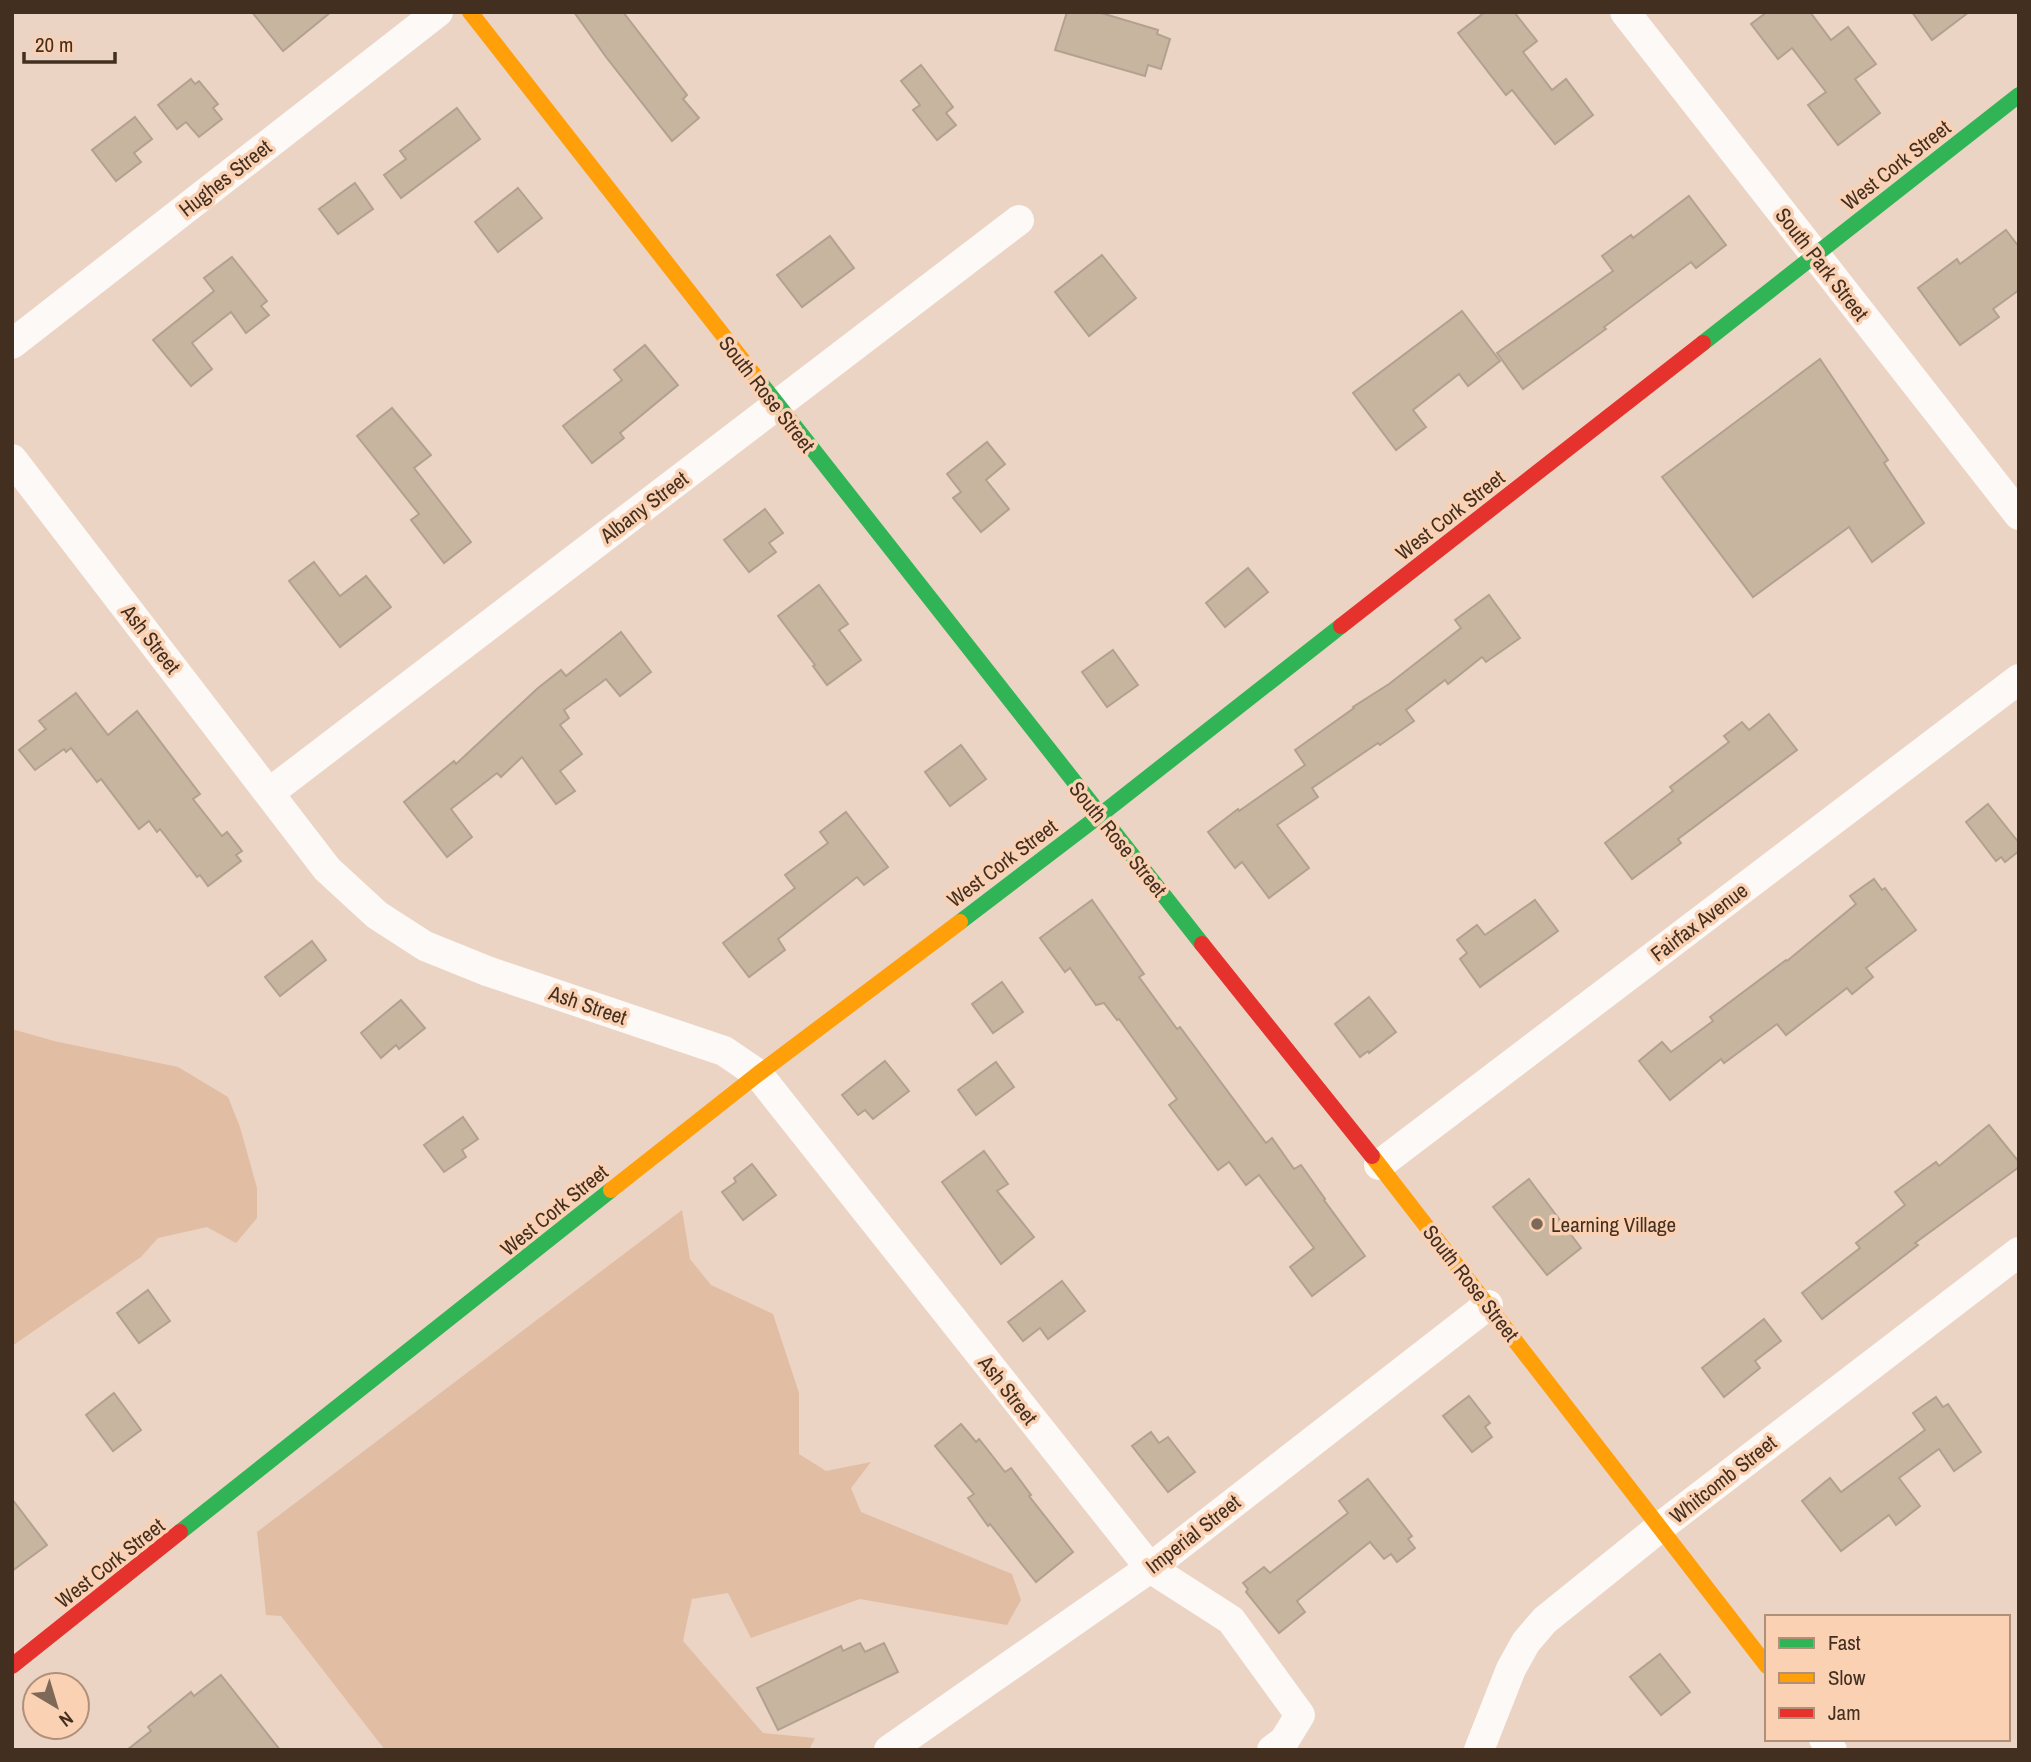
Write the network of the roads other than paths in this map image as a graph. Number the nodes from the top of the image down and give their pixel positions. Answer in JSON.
{"nodes":[{"id":1,"x":438,"y":12,"type":"edge"},
{"id":2,"x":470,"y":12,"type":"edge"},
{"id":3,"x":1625,"y":12,"type":"edge"},
{"id":4,"x":2019,"y":95,"type":"edge"},
{"id":5,"x":1018,"y":220,"type":"dead end"},
{"id":6,"x":1816,"y":256,"type":"junction"},
{"id":7,"x":12,"y":344,"type":"edge"},
{"id":8,"x":776,"y":406,"type":"junction"},
{"id":9,"x":12,"y":459,"type":"edge"},
{"id":10,"x":2019,"y":515,"type":"edge"},
{"id":11,"x":2019,"y":679,"type":"edge"},
{"id":12,"x":270,"y":793,"type":"junction"},
{"id":13,"x":1099,"y":816,"type":"junction"},
{"id":14,"x":758,"y":1074,"type":"junction"},
{"id":15,"x":1379,"y":1166,"type":"junction"},
{"id":16,"x":2019,"y":1252,"type":"edge"},
{"id":17,"x":1488,"y":1305,"type":"junction"},
{"id":18,"x":1660,"y":1528,"type":"junction"},
{"id":19,"x":1150,"y":1568,"type":"junction"},
{"id":20,"x":1765,"y":1663,"type":"edge"},
{"id":21,"x":12,"y":1666,"type":"edge"},
{"id":22,"x":888,"y":1750,"type":"edge"},
{"id":23,"x":1272,"y":1750,"type":"edge"},
{"id":24,"x":1479,"y":1750,"type":"edge"}],
"edges":[{"from":1,"to":7,"type":"street","name":"Hughes Street"},
{"from":2,"to":8,"type":"street","name":"South Rose Street"},
{"from":3,"to":6,"type":"street","name":"South Park Street"},
{"from":4,"to":6,"type":"street","name":"West Cork Street"},
{"from":5,"to":8,"type":"street","name":"Albany Street"},
{"from":6,"to":10,"type":"street","name":"South Park Street"},
{"from":6,"to":13,"type":"street","name":"West Cork Street"},
{"from":8,"to":12,"type":"street","name":"Albany Street"},
{"from":8,"to":13,"type":"street","name":"South Rose Street"},
{"from":9,"to":12,"type":"street","name":"Ash Street"},
{"from":11,"to":15,"type":"street","name":"Fairfax Avenue"},
{"from":12,"to":14,"type":"street","name":"Ash Street"},
{"from":13,"to":14,"type":"street","name":"West Cork Street"},
{"from":13,"to":15,"type":"street","name":"South Rose Street"},
{"from":14,"to":19,"type":"street","name":"Ash Street"},
{"from":14,"to":21,"type":"street","name":"West Cork Street"},
{"from":15,"to":17,"type":"street","name":"South Rose Street"},
{"from":16,"to":18,"type":"street","name":"Whitcomb Street"},
{"from":17,"to":18,"type":"street","name":"South Rose Street"},
{"from":17,"to":19,"type":"street","name":"Imperial Street"},
{"from":18,"to":20,"type":"street","name":"South Rose Street"},
{"from":18,"to":24,"type":"street","name":"Whitcomb Street"},
{"from":19,"to":22,"type":"street","name":"Imperial Street"},
{"from":19,"to":23,"type":"street","name":"Ash Street"}]}
